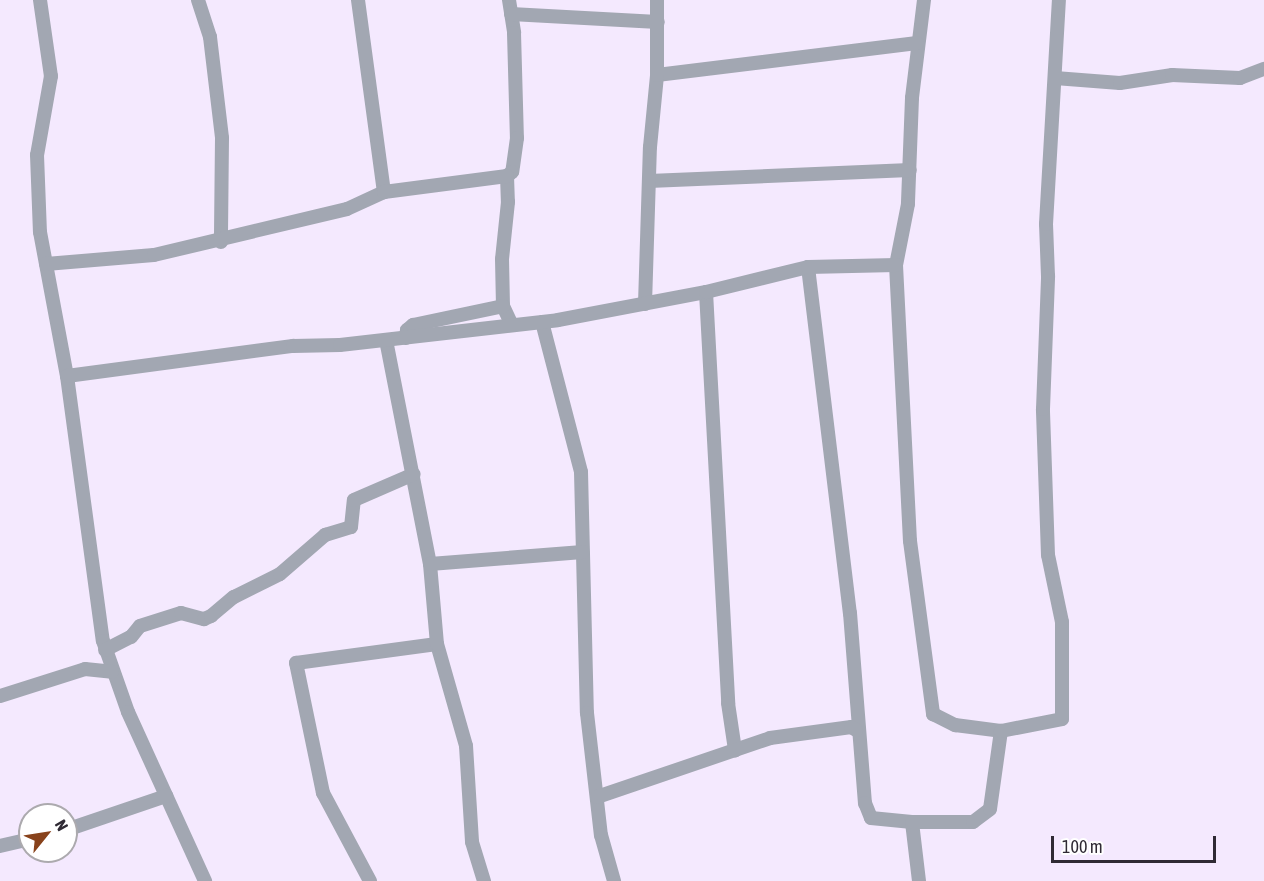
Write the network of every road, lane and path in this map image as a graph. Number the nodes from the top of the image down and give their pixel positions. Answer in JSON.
{"nodes":[{"id":1,"x":40,"y":0,"type":"edge"},
{"id":2,"x":198,"y":0,"type":"edge"},
{"id":3,"x":358,"y":0,"type":"edge"},
{"id":4,"x":657,"y":0,"type":"edge"},
{"id":5,"x":924,"y":0,"type":"edge"},
{"id":6,"x":1059,"y":0,"type":"edge"},
{"id":7,"x":510,"y":7,"type":"edge"},
{"id":8,"x":658,"y":22,"type":"junction"},
{"id":9,"x":917,"y":44,"type":"junction"},
{"id":10,"x":1264,"y":69,"type":"edge"},
{"id":11,"x":657,"y":75,"type":"junction"},
{"id":12,"x":1055,"y":78,"type":"junction"},
{"id":13,"x":910,"y":170,"type":"junction"},
{"id":14,"x":507,"y":176,"type":"junction"},
{"id":15,"x":648,"y":182,"type":"junction"},
{"id":16,"x":384,"y":192,"type":"junction"},
{"id":17,"x":221,"y":242,"type":"junction"},
{"id":18,"x":46,"y":264,"type":"junction"},
{"id":19,"x":896,"y":265,"type":"junction"},
{"id":20,"x":808,"y":267,"type":"junction"},
{"id":21,"x":706,"y":292,"type":"junction"},
{"id":22,"x":645,"y":304,"type":"junction"},
{"id":23,"x":503,"y":306,"type":"junction"},
{"id":24,"x":542,"y":322,"type":"junction"},
{"id":25,"x":512,"y":325,"type":"junction"},
{"id":26,"x":406,"y":338,"type":"junction"},
{"id":27,"x":386,"y":340,"type":"junction"},
{"id":28,"x":67,"y":376,"type":"junction"},
{"id":29,"x":414,"y":474,"type":"junction"},
{"id":30,"x":583,"y":552,"type":"junction"},
{"id":31,"x":430,"y":564,"type":"junction"},
{"id":32,"x":437,"y":644,"type":"junction"},
{"id":33,"x":104,"y":646,"type":"junction"},
{"id":34,"x":85,"y":669,"type":"junction"},
{"id":35,"x":112,"y":672,"type":"junction"},
{"id":36,"x":0,"y":696,"type":"edge"},
{"id":37,"x":856,"y":730,"type":"junction"},
{"id":38,"x":1001,"y":731,"type":"junction"},
{"id":39,"x":735,"y":750,"type":"junction"},
{"id":40,"x":166,"y":796,"type":"junction"},
{"id":41,"x":597,"y":797,"type":"junction"},
{"id":42,"x":912,"y":822,"type":"junction"},
{"id":43,"x":78,"y":826,"type":"edge"},
{"id":44,"x":18,"y":842,"type":"edge"},
{"id":45,"x":0,"y":846,"type":"edge"},
{"id":46,"x":204,"y":881,"type":"edge"},
{"id":47,"x":370,"y":881,"type":"edge"},
{"id":48,"x":484,"y":881,"type":"edge"},
{"id":49,"x":614,"y":881,"type":"edge"},
{"id":50,"x":919,"y":881,"type":"edge"}],
"edges":[{"from":1,"to":18,"type":"street"},
{"from":2,"to":17,"type":"street"},
{"from":3,"to":16,"type":"street"},
{"from":4,"to":8,"type":"street"},
{"from":5,"to":9,"type":"street"},
{"from":6,"to":12,"type":"street"},
{"from":7,"to":8,"type":"street"},
{"from":7,"to":14,"type":"street"},
{"from":8,"to":11,"type":"street"},
{"from":9,"to":11,"type":"street"},
{"from":9,"to":13,"type":"street"},
{"from":10,"to":12,"type":"street"},
{"from":11,"to":15,"type":"street"},
{"from":12,"to":38,"type":"street"},
{"from":13,"to":15,"type":"street"},
{"from":13,"to":19,"type":"street"},
{"from":14,"to":16,"type":"street"},
{"from":14,"to":23,"type":"street"},
{"from":15,"to":22,"type":"street"},
{"from":16,"to":17,"type":"street"},
{"from":17,"to":18,"type":"street"},
{"from":18,"to":28,"type":"street"},
{"from":19,"to":20,"type":"street"},
{"from":19,"to":38,"type":"street"},
{"from":20,"to":21,"type":"street"},
{"from":20,"to":37,"type":"street"},
{"from":21,"to":22,"type":"street"},
{"from":21,"to":39,"type":"street"},
{"from":22,"to":24,"type":"street"},
{"from":23,"to":25,"type":"street"},
{"from":23,"to":26,"type":"street"},
{"from":24,"to":25,"type":"street"},
{"from":24,"to":30,"type":"street"},
{"from":25,"to":26,"type":"street"},
{"from":26,"to":27,"type":"street"},
{"from":27,"to":28,"type":"street"},
{"from":27,"to":29,"type":"street"},
{"from":28,"to":33,"type":"street"},
{"from":29,"to":31,"type":"street"},
{"from":29,"to":33,"type":"street"},
{"from":30,"to":31,"type":"street"},
{"from":30,"to":41,"type":"street"},
{"from":31,"to":32,"type":"street"},
{"from":32,"to":47,"type":"street"},
{"from":32,"to":48,"type":"street"},
{"from":33,"to":34,"type":"street"},
{"from":33,"to":35,"type":"street"},
{"from":34,"to":35,"type":"street"},
{"from":34,"to":36,"type":"street"},
{"from":35,"to":40,"type":"street"},
{"from":37,"to":39,"type":"street"},
{"from":37,"to":42,"type":"street"},
{"from":38,"to":42,"type":"street"},
{"from":39,"to":41,"type":"street"},
{"from":40,"to":43,"type":"street"},
{"from":40,"to":46,"type":"street"},
{"from":41,"to":49,"type":"street"},
{"from":42,"to":50,"type":"street"},
{"from":44,"to":45,"type":"street"}]}
